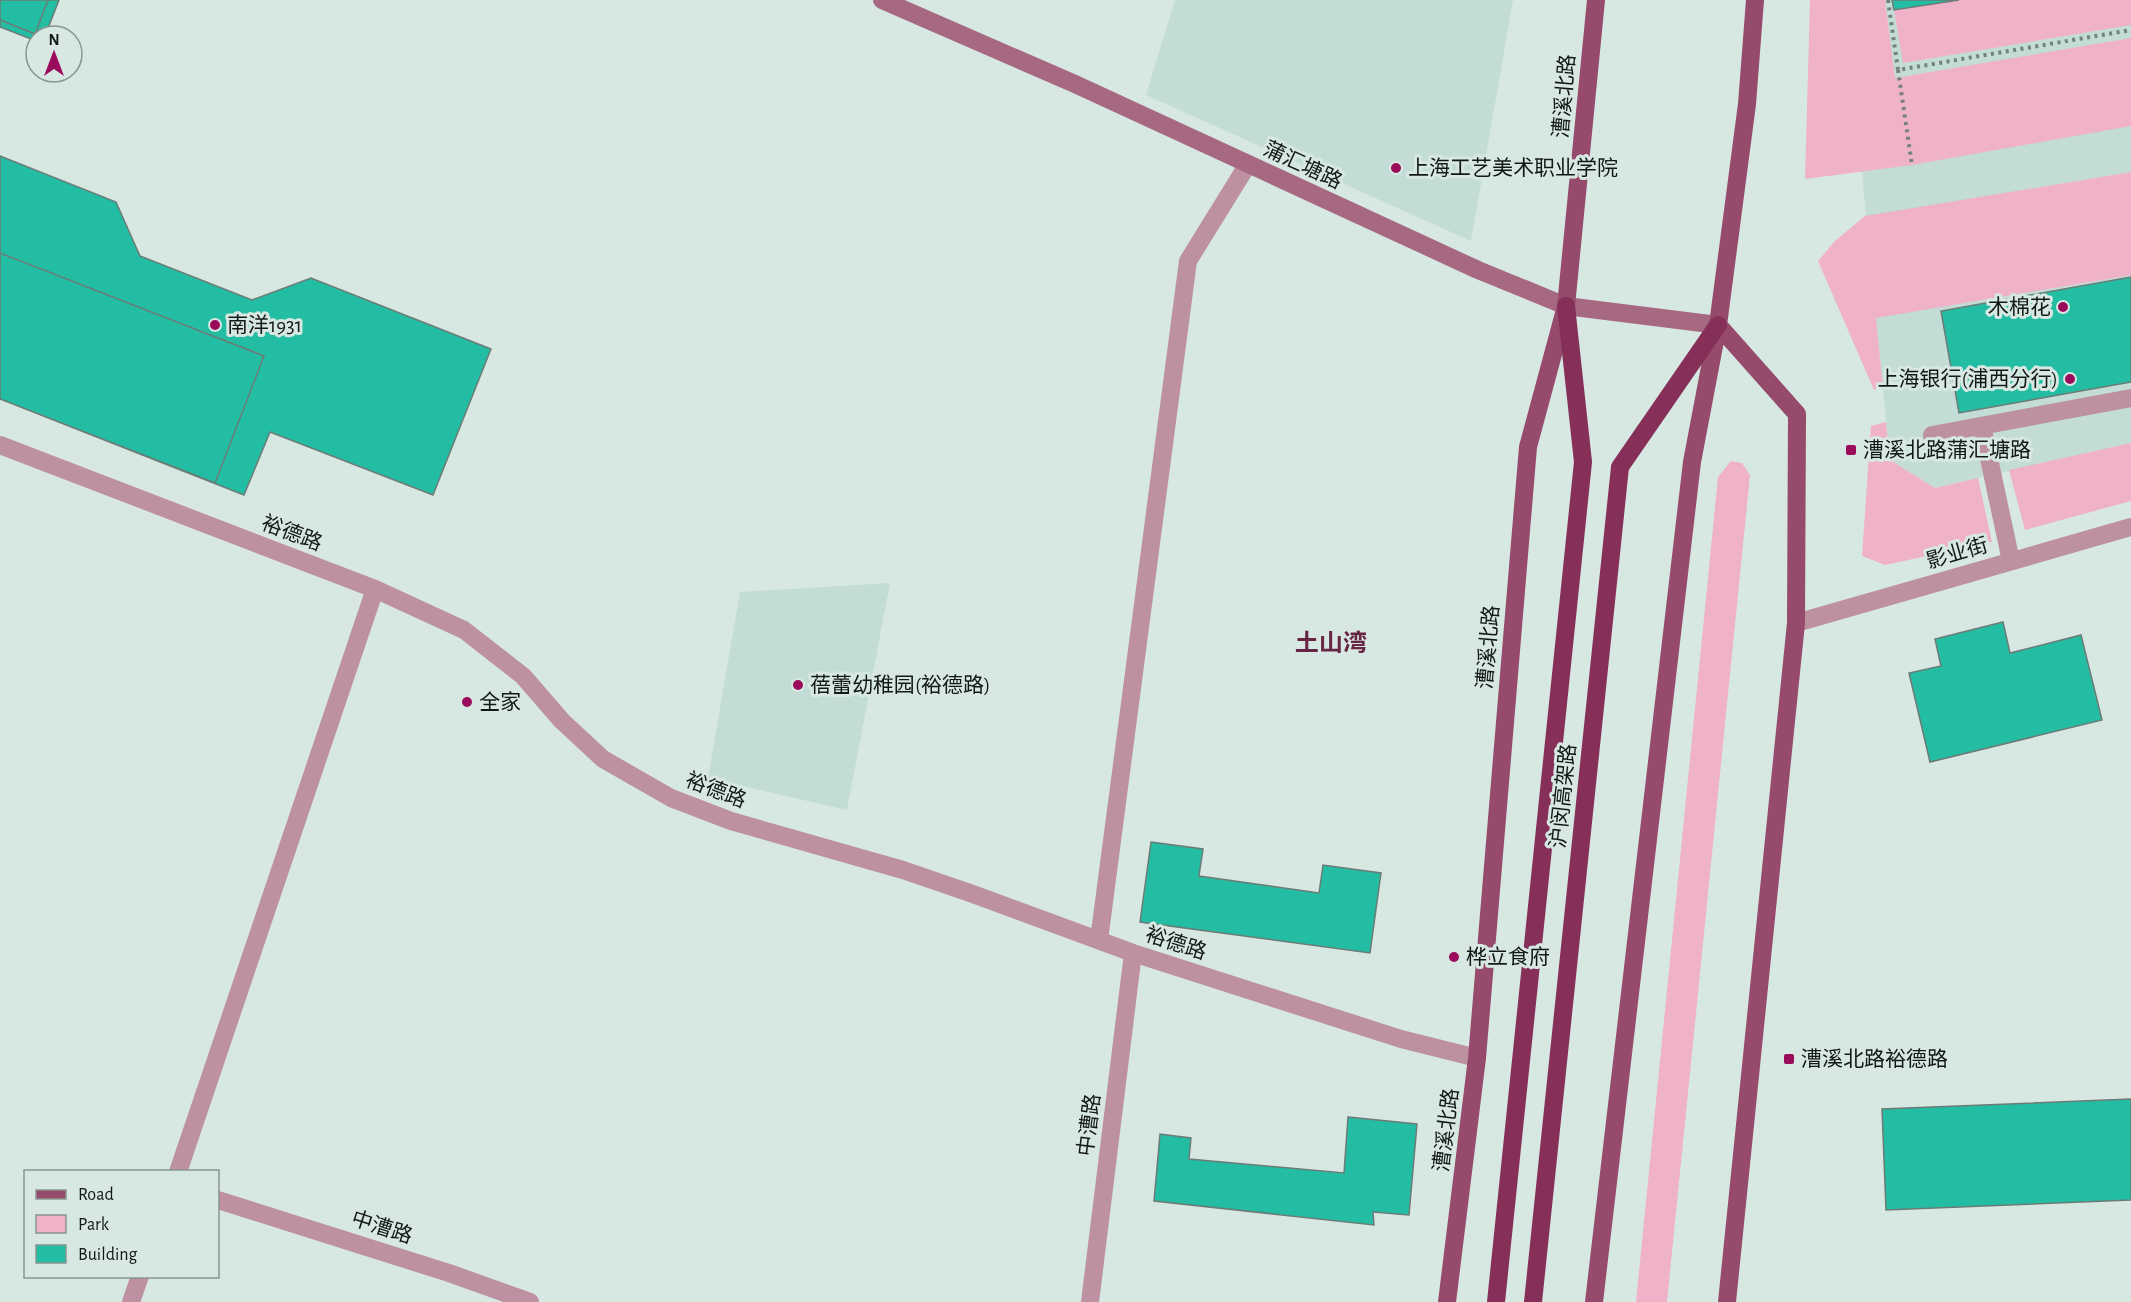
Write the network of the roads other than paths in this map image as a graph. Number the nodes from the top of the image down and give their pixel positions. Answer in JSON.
{"nodes":[{"id":1,"x":882,"y":0,"type":"edge"},
{"id":2,"x":1596,"y":0,"type":"edge"},
{"id":3,"x":1755,"y":0,"type":"edge"},
{"id":4,"x":1248,"y":164,"type":"junction"},
{"id":5,"x":1566,"y":306,"type":"junction"},
{"id":6,"x":1718,"y":325,"type":"junction"},
{"id":7,"x":2131,"y":398,"type":"edge"},
{"id":8,"x":1982,"y":426,"type":"junction"},
{"id":9,"x":1932,"y":435,"type":"dead end"},
{"id":10,"x":0,"y":445,"type":"edge"},
{"id":11,"x":2131,"y":527,"type":"edge"},
{"id":12,"x":2011,"y":561,"type":"junction"},
{"id":13,"x":375,"y":589,"type":"junction"},
{"id":14,"x":1796,"y":623,"type":"junction"},
{"id":15,"x":1099,"y":940,"type":"junction"},
{"id":16,"x":1133,"y":953,"type":"junction"},
{"id":17,"x":1477,"y":1059,"type":"junction"},
{"id":18,"x":179,"y":1170,"type":"edge"},
{"id":19,"x":219,"y":1200,"type":"edge"},
{"id":20,"x":139,"y":1278,"type":"edge"},
{"id":21,"x":131,"y":1302,"type":"edge"},
{"id":22,"x":530,"y":1302,"type":"edge"},
{"id":23,"x":1090,"y":1302,"type":"edge"},
{"id":24,"x":1447,"y":1302,"type":"edge"},
{"id":25,"x":1496,"y":1302,"type":"edge"},
{"id":26,"x":1533,"y":1302,"type":"edge"},
{"id":27,"x":1594,"y":1302,"type":"edge"},
{"id":28,"x":1727,"y":1302,"type":"edge"}],
"edges":[{"from":1,"to":4,"type":"street","name":"蒲汇塘路"},
{"from":2,"to":5,"type":"main road","name":"漕溪北路"},
{"from":3,"to":6,"type":"main road"},
{"from":4,"to":5,"type":"street","name":"蒲汇塘路"},
{"from":4,"to":15,"type":"street"},
{"from":5,"to":6,"type":"street","name":"蒲汇塘路"},
{"from":5,"to":17,"type":"main road","name":"漕溪北路"},
{"from":5,"to":25,"type":"highway"},
{"from":6,"to":14,"type":"main road"},
{"from":6,"to":26,"type":"highway","name":"沪闵高架路"},
{"from":6,"to":27,"type":"main road"},
{"from":7,"to":8,"type":"street"},
{"from":8,"to":9,"type":"street"},
{"from":8,"to":12,"type":"street"},
{"from":10,"to":13,"type":"street","name":"裕德路"},
{"from":11,"to":12,"type":"street","name":"影业街"},
{"from":12,"to":14,"type":"street","name":"影业街"},
{"from":13,"to":15,"type":"street","name":"裕德路"},
{"from":13,"to":18,"type":"street"},
{"from":14,"to":28,"type":"main road"},
{"from":15,"to":16,"type":"street","name":"裕德路"},
{"from":16,"to":17,"type":"street","name":"裕德路"},
{"from":16,"to":23,"type":"street","name":"中漕路"},
{"from":17,"to":24,"type":"main road","name":"漕溪北路"},
{"from":19,"to":22,"type":"street","name":"中漕路"},
{"from":20,"to":21,"type":"street"}]}
